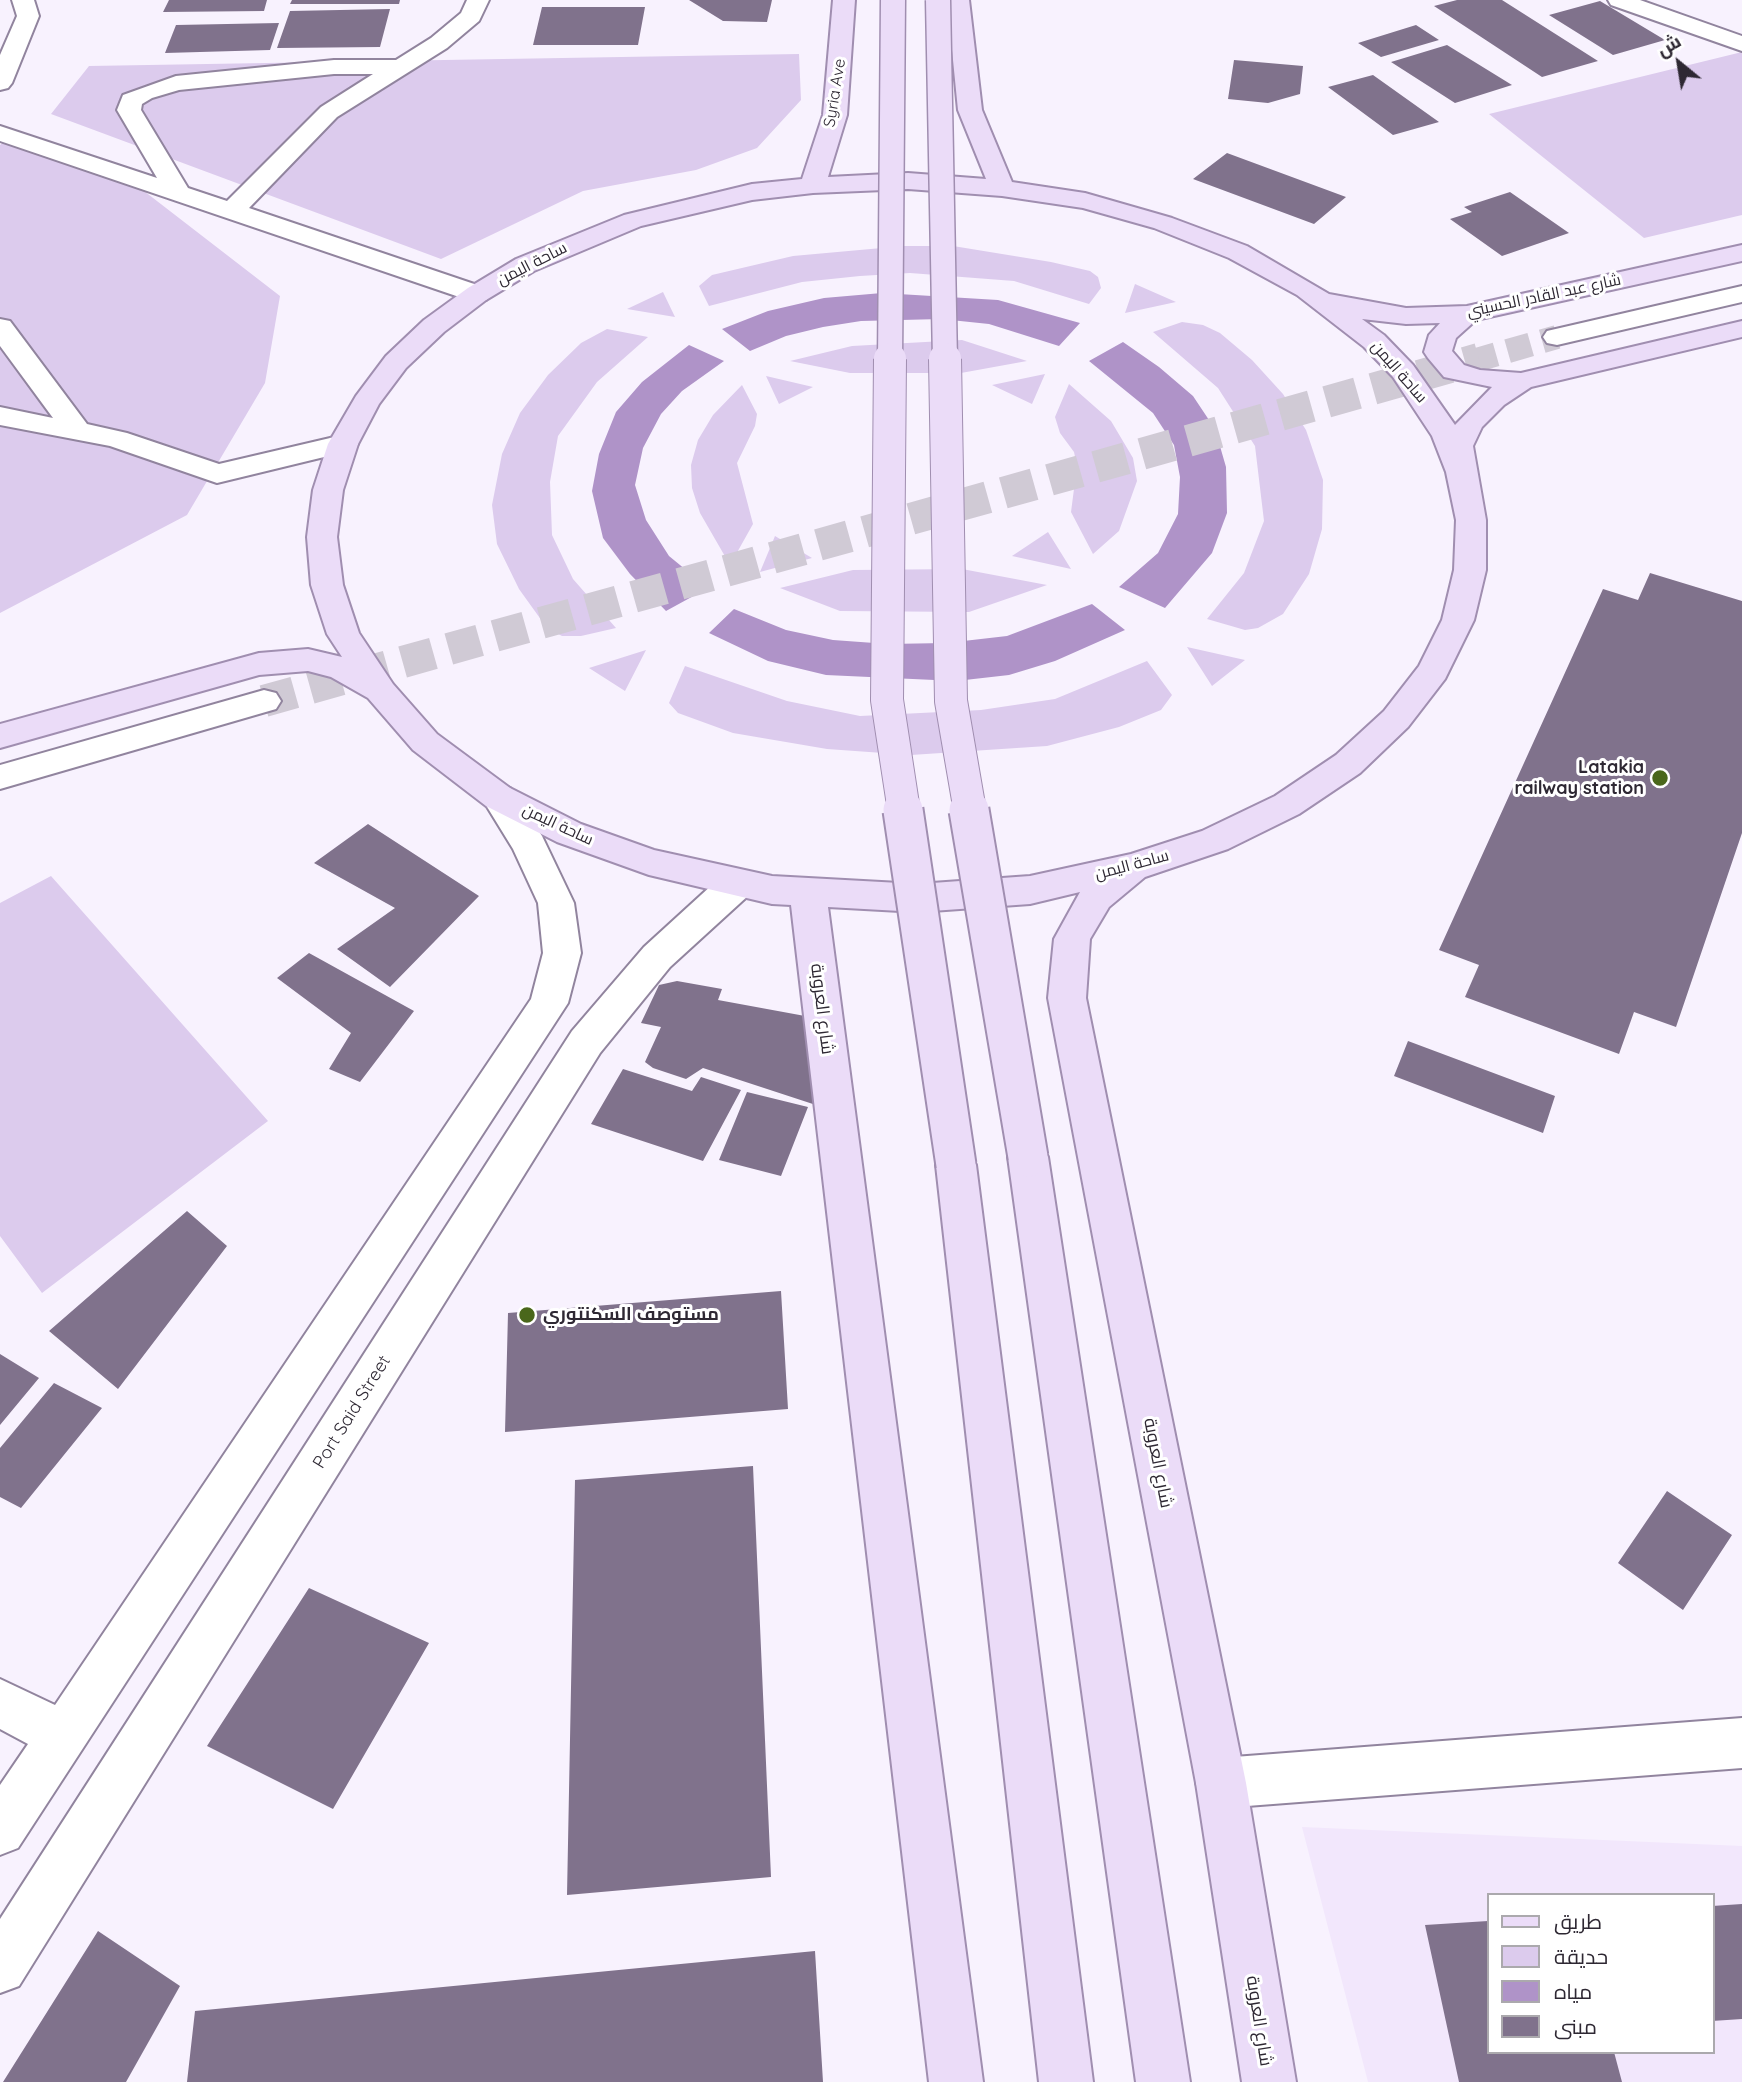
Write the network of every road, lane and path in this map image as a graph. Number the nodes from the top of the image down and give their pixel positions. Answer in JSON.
{"nodes":[{"id":1,"x":23,"y":0,"type":"edge"},
{"id":2,"x":478,"y":0,"type":"edge"},
{"id":3,"x":844,"y":0,"type":"edge"},
{"id":4,"x":893,"y":0,"type":"edge"},
{"id":5,"x":937,"y":0,"type":"edge"},
{"id":6,"x":958,"y":0,"type":"edge"},
{"id":7,"x":1619,"y":0,"type":"edge"},
{"id":8,"x":1742,"y":44,"type":"edge"},
{"id":9,"x":404,"y":67,"type":"junction"},
{"id":10,"x":0,"y":83,"type":"edge"},
{"id":11,"x":0,"y":133,"type":"edge"},
{"id":12,"x":813,"y":185,"type":"junction"},
{"id":13,"x":1002,"y":187,"type":"junction"},
{"id":14,"x":180,"y":196,"type":"junction"},
{"id":15,"x":231,"y":212,"type":"junction"},
{"id":16,"x":1742,"y":253,"type":"edge"},
{"id":17,"x":1306,"y":289,"type":"junction"},
{"id":18,"x":477,"y":294,"type":"junction"},
{"id":19,"x":1742,"y":294,"type":"edge"},
{"id":20,"x":1467,"y":314,"type":"junction"},
{"id":21,"x":0,"y":327,"type":"edge"},
{"id":22,"x":1742,"y":329,"type":"edge"},
{"id":23,"x":1557,"y":337,"type":"tunnel mouth"},
{"id":24,"x":1521,"y":381,"type":"junction"},
{"id":25,"x":0,"y":416,"type":"edge"},
{"id":26,"x":78,"y":432,"type":"junction"},
{"id":27,"x":343,"y":444,"type":"junction"},
{"id":28,"x":1461,"y":472,"type":"junction"},
{"id":29,"x":381,"y":692,"type":"junction"},
{"id":30,"x":264,"y":701,"type":"tunnel mouth"},
{"id":31,"x":0,"y":736,"type":"edge"},
{"id":32,"x":0,"y":777,"type":"edge"},
{"id":33,"x":498,"y":797,"type":"junction"},
{"id":34,"x":1133,"y":867,"type":"junction"},
{"id":35,"x":737,"y":884,"type":"junction"},
{"id":36,"x":808,"y":894,"type":"junction"},
{"id":37,"x":0,"y":1703,"type":"edge"},
{"id":38,"x":63,"y":1735,"type":"junction"},
{"id":39,"x":1742,"y":1743,"type":"edge"},
{"id":40,"x":1220,"y":1783,"type":"junction"},
{"id":41,"x":0,"y":1830,"type":"edge"},
{"id":42,"x":0,"y":1967,"type":"edge"},
{"id":43,"x":956,"y":2082,"type":"edge"},
{"id":44,"x":1066,"y":2082,"type":"edge"},
{"id":45,"x":1163,"y":2082,"type":"edge"},
{"id":46,"x":1269,"y":2082,"type":"edge"}],
"edges":[{"from":1,"to":10,"type":"street"},
{"from":2,"to":9,"type":"street"},
{"from":3,"to":12,"type":"main road","name":"Syria Ave"},
{"from":4,"to":44,"type":"main road","bridge":true},
{"from":5,"to":45,"type":"main road","bridge":true},
{"from":6,"to":13,"type":"main road"},
{"from":7,"to":8,"type":"street"},
{"from":9,"to":14,"type":"street"},
{"from":9,"to":15,"type":"street"},
{"from":11,"to":14,"type":"street"},
{"from":12,"to":13,"type":"main road","name":"ساحة اليمن"},
{"from":12,"to":18,"type":"main road","name":"ساحة اليمن"},
{"from":13,"to":17,"type":"main road","name":"ساحة اليمن"},
{"from":14,"to":15,"type":"street"},
{"from":15,"to":18,"type":"street"},
{"from":16,"to":20,"type":"main road","name":"شارع عبد القادر الحسيني"},
{"from":17,"to":20,"type":"main road","name":"شارع عبد القادر الحسيني"},
{"from":17,"to":28,"type":"main road","name":"ساحة اليمن"},
{"from":18,"to":27,"type":"main road","name":"ساحة اليمن"},
{"from":19,"to":23,"type":"street"},
{"from":20,"to":24,"type":"main road"},
{"from":21,"to":26,"type":"street"},
{"from":22,"to":24,"type":"main road"},
{"from":24,"to":28,"type":"main road"},
{"from":25,"to":26,"type":"street"},
{"from":26,"to":27,"type":"street"},
{"from":27,"to":29,"type":"main road","name":"ساحة اليمن"},
{"from":28,"to":34,"type":"main road","name":"ساحة اليمن"},
{"from":29,"to":31,"type":"main road"},
{"from":29,"to":33,"type":"main road","name":"ساحة اليمن"},
{"from":30,"to":32,"type":"street"},
{"from":33,"to":35,"type":"main road","name":"ساحة اليمن"},
{"from":33,"to":38,"type":"street"},
{"from":34,"to":36,"type":"main road","name":"ساحة اليمن"},
{"from":34,"to":40,"type":"main road","name":"شارع العروبة"},
{"from":35,"to":36,"type":"main road","name":"ساحة اليمن"},
{"from":35,"to":42,"type":"street","name":"Port Said Street"},
{"from":36,"to":43,"type":"main road","name":"شارع العروبة"},
{"from":37,"to":38,"type":"street"},
{"from":38,"to":41,"type":"street"},
{"from":39,"to":40,"type":"street"},
{"from":40,"to":46,"type":"main road","name":"شارع العروبة"}]}
